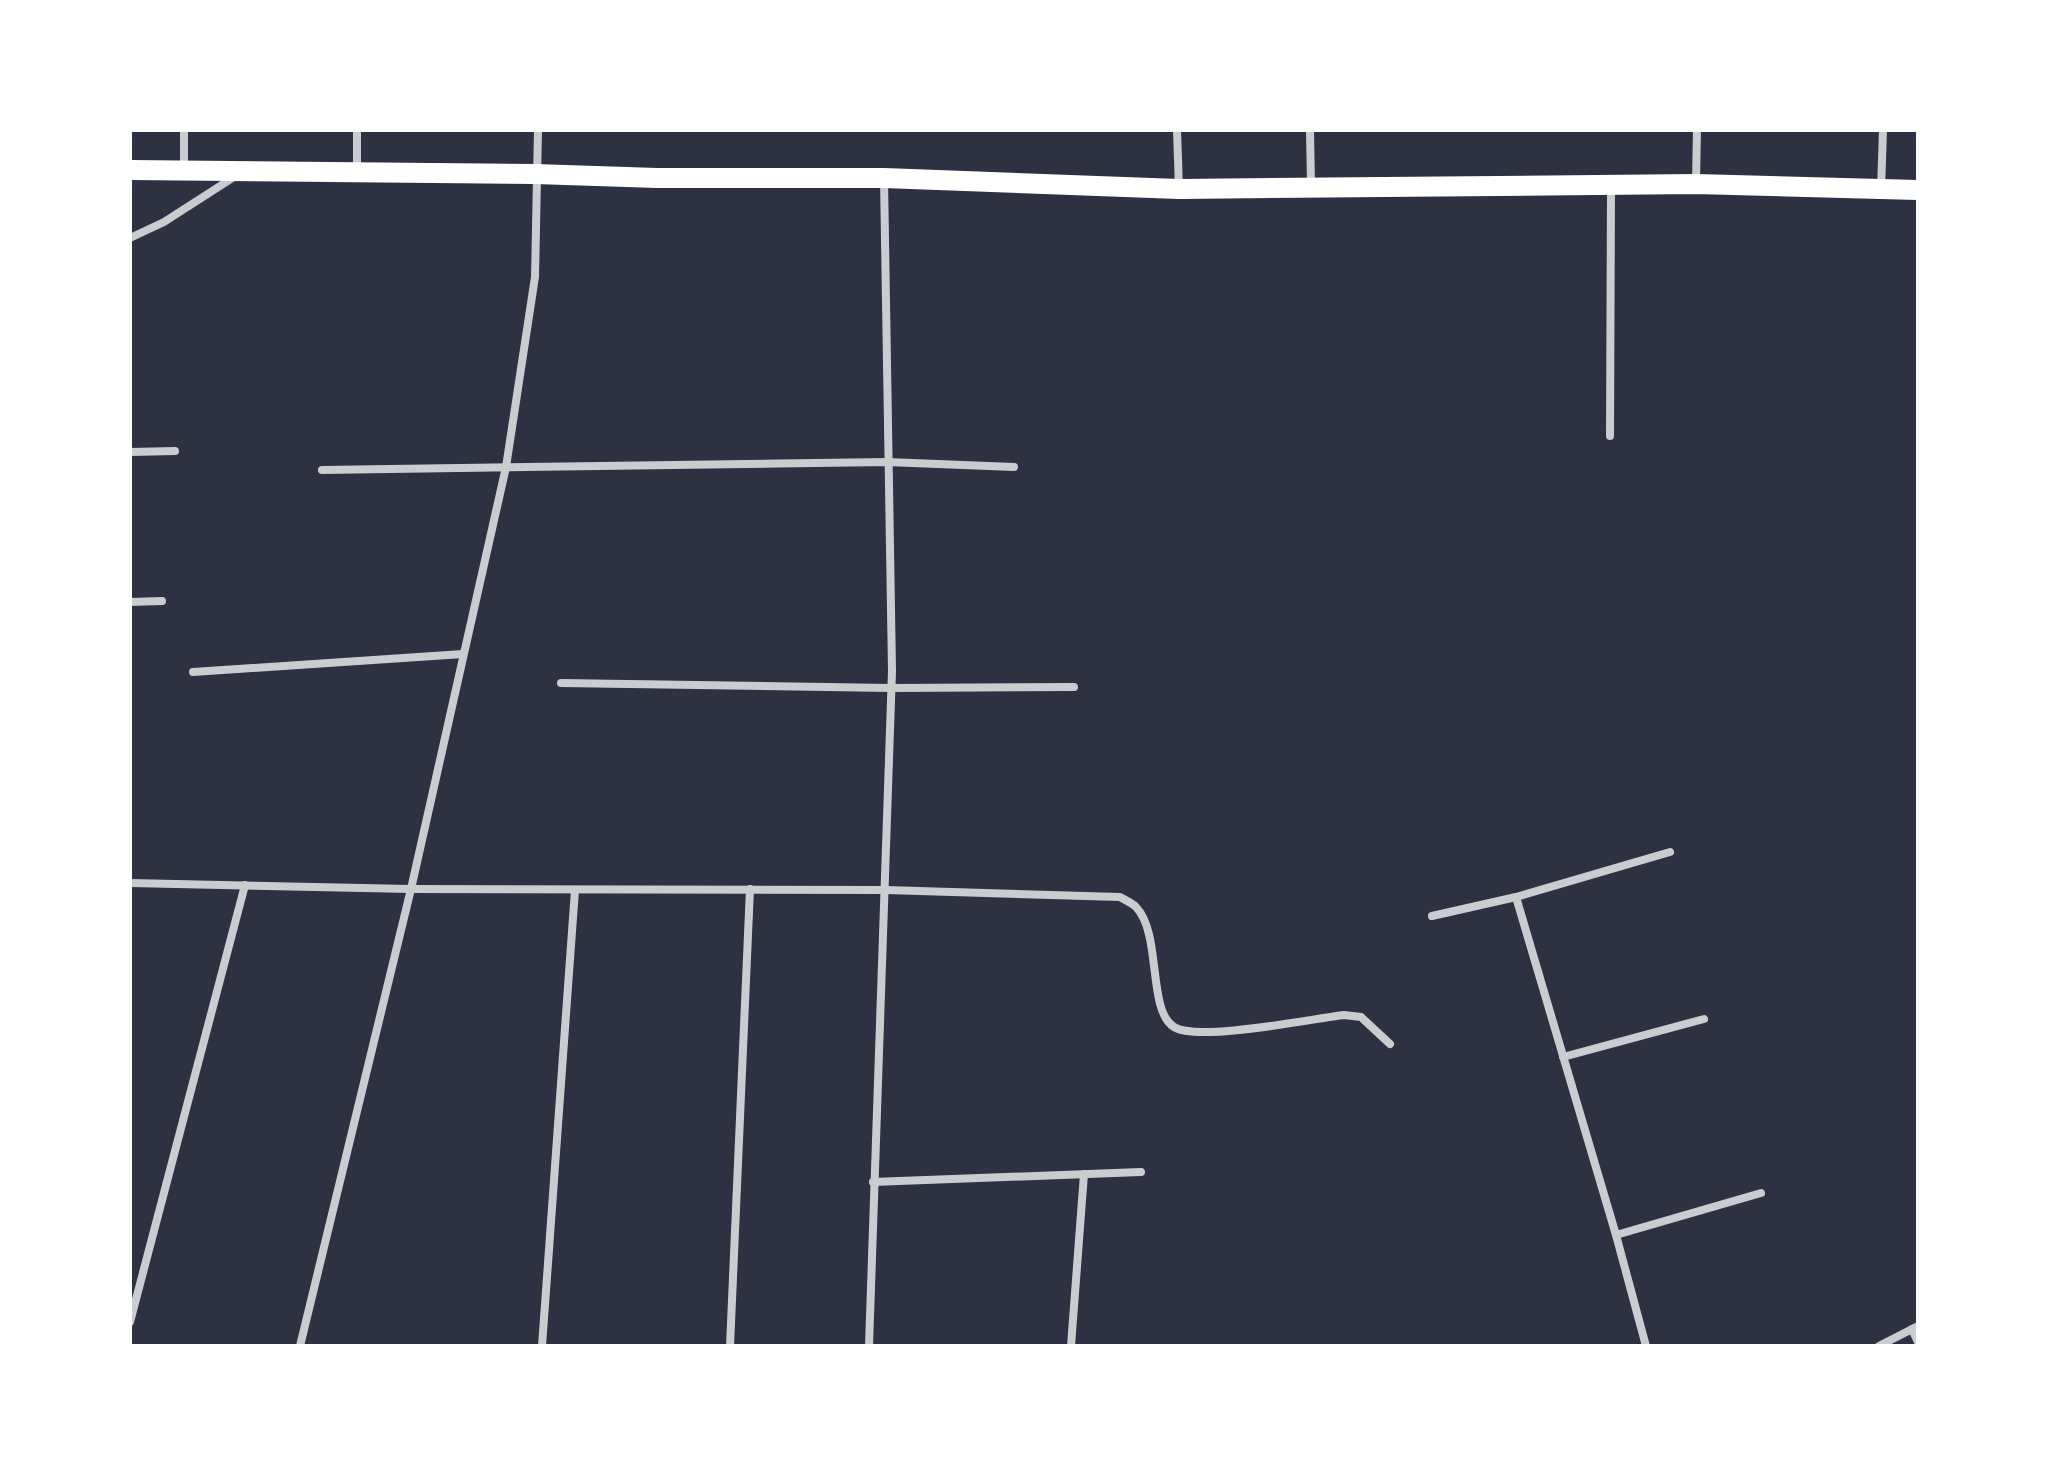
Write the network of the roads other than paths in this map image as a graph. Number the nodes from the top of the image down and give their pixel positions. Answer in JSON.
{"nodes":[{"id":1,"x":184,"y":130,"type":"edge"},
{"id":2,"x":357,"y":130,"type":"edge"},
{"id":3,"x":538,"y":130,"type":"edge"},
{"id":4,"x":1177,"y":130,"type":"edge"},
{"id":5,"x":1310,"y":130,"type":"edge"},
{"id":6,"x":1697,"y":130,"type":"edge"},
{"id":7,"x":1883,"y":130,"type":"edge"},
{"id":8,"x":184,"y":169,"type":"junction"},
{"id":9,"x":130,"y":170,"type":"edge"},
{"id":10,"x":245,"y":170,"type":"junction"},
{"id":11,"x":357,"y":172,"type":"junction"},
{"id":12,"x":535,"y":174,"type":"junction"},
{"id":13,"x":884,"y":178,"type":"junction"},
{"id":14,"x":1696,"y":184,"type":"junction"},
{"id":15,"x":1611,"y":187,"type":"junction"},
{"id":16,"x":1311,"y":188,"type":"junction"},
{"id":17,"x":1179,"y":189,"type":"junction"},
{"id":18,"x":1918,"y":190,"type":"edge"},
{"id":19,"x":1881,"y":191,"type":"junction"},
{"id":20,"x":130,"y":238,"type":"edge"},
{"id":21,"x":1610,"y":436,"type":"dead end"},
{"id":22,"x":175,"y":451,"type":"dead end"},
{"id":23,"x":130,"y":452,"type":"edge"},
{"id":24,"x":887,"y":462,"type":"junction"},
{"id":25,"x":506,"y":467,"type":"junction"},
{"id":26,"x":1014,"y":467,"type":"dead end"},
{"id":27,"x":322,"y":470,"type":"dead end"},
{"id":28,"x":162,"y":601,"type":"dead end"},
{"id":29,"x":130,"y":602,"type":"edge"},
{"id":30,"x":463,"y":654,"type":"junction"},
{"id":31,"x":193,"y":672,"type":"dead end"},
{"id":32,"x":561,"y":683,"type":"dead end"},
{"id":33,"x":1074,"y":687,"type":"dead end"},
{"id":34,"x":891,"y":688,"type":"junction"},
{"id":35,"x":1670,"y":852,"type":"dead end"},
{"id":36,"x":130,"y":883,"type":"edge"},
{"id":37,"x":245,"y":885,"type":"junction"},
{"id":38,"x":411,"y":889,"type":"junction"},
{"id":39,"x":750,"y":889,"type":"junction"},
{"id":40,"x":575,"y":890,"type":"junction"},
{"id":41,"x":886,"y":890,"type":"junction"},
{"id":42,"x":1516,"y":897,"type":"junction"},
{"id":43,"x":1432,"y":916,"type":"dead end"},
{"id":44,"x":1704,"y":1019,"type":"dead end"},
{"id":45,"x":1390,"y":1044,"type":"dead end"},
{"id":46,"x":1563,"y":1057,"type":"junction"},
{"id":47,"x":1141,"y":1172,"type":"dead end"},
{"id":48,"x":1084,"y":1174,"type":"junction"},
{"id":49,"x":873,"y":1182,"type":"junction"},
{"id":50,"x":1761,"y":1193,"type":"dead end"},
{"id":51,"x":1616,"y":1235,"type":"junction"},
{"id":52,"x":130,"y":1322,"type":"edge"},
{"id":53,"x":1915,"y":1328,"type":"edge"},
{"id":54,"x":1918,"y":1342,"type":"edge"},
{"id":55,"x":300,"y":1346,"type":"edge"},
{"id":56,"x":542,"y":1346,"type":"edge"},
{"id":57,"x":730,"y":1346,"type":"edge"},
{"id":58,"x":869,"y":1346,"type":"edge"},
{"id":59,"x":1071,"y":1346,"type":"edge"},
{"id":60,"x":1646,"y":1346,"type":"edge"},
{"id":61,"x":1879,"y":1346,"type":"edge"}],
"edges":[{"from":1,"to":8,"type":"street"},
{"from":2,"to":11,"type":"street"},
{"from":3,"to":12,"type":"street"},
{"from":4,"to":17,"type":"street"},
{"from":5,"to":16,"type":"street"},
{"from":6,"to":14,"type":"street"},
{"from":7,"to":19,"type":"street"},
{"from":8,"to":9,"type":"main road"},
{"from":8,"to":10,"type":"main road"},
{"from":10,"to":11,"type":"main road"},
{"from":10,"to":20,"type":"street"},
{"from":11,"to":12,"type":"main road"},
{"from":12,"to":13,"type":"main road"},
{"from":12,"to":25,"type":"street"},
{"from":13,"to":17,"type":"main road"},
{"from":13,"to":24,"type":"street"},
{"from":14,"to":15,"type":"main road"},
{"from":14,"to":19,"type":"main road"},
{"from":15,"to":16,"type":"main road"},
{"from":15,"to":21,"type":"street"},
{"from":16,"to":17,"type":"main road"},
{"from":18,"to":19,"type":"main road"},
{"from":22,"to":23,"type":"street"},
{"from":24,"to":25,"type":"street"},
{"from":24,"to":26,"type":"street"},
{"from":24,"to":34,"type":"street"},
{"from":25,"to":27,"type":"street"},
{"from":25,"to":30,"type":"street"},
{"from":28,"to":29,"type":"street"},
{"from":30,"to":31,"type":"street"},
{"from":30,"to":38,"type":"street"},
{"from":32,"to":34,"type":"street"},
{"from":33,"to":34,"type":"street"},
{"from":34,"to":41,"type":"street"},
{"from":35,"to":42,"type":"street"},
{"from":36,"to":37,"type":"street"},
{"from":37,"to":38,"type":"street"},
{"from":37,"to":52,"type":"street"},
{"from":38,"to":40,"type":"street"},
{"from":38,"to":55,"type":"street"},
{"from":39,"to":40,"type":"street"},
{"from":39,"to":41,"type":"street"},
{"from":39,"to":57,"type":"street"},
{"from":40,"to":56,"type":"street"},
{"from":41,"to":45,"type":"street"},
{"from":41,"to":49,"type":"street"},
{"from":42,"to":43,"type":"street"},
{"from":42,"to":46,"type":"street"},
{"from":44,"to":46,"type":"street"},
{"from":46,"to":51,"type":"street"},
{"from":47,"to":48,"type":"street"},
{"from":48,"to":49,"type":"street"},
{"from":48,"to":59,"type":"street"},
{"from":49,"to":58,"type":"street"},
{"from":50,"to":51,"type":"street"},
{"from":51,"to":60,"type":"street"},
{"from":53,"to":54,"type":"street"},
{"from":53,"to":61,"type":"street"}]}
